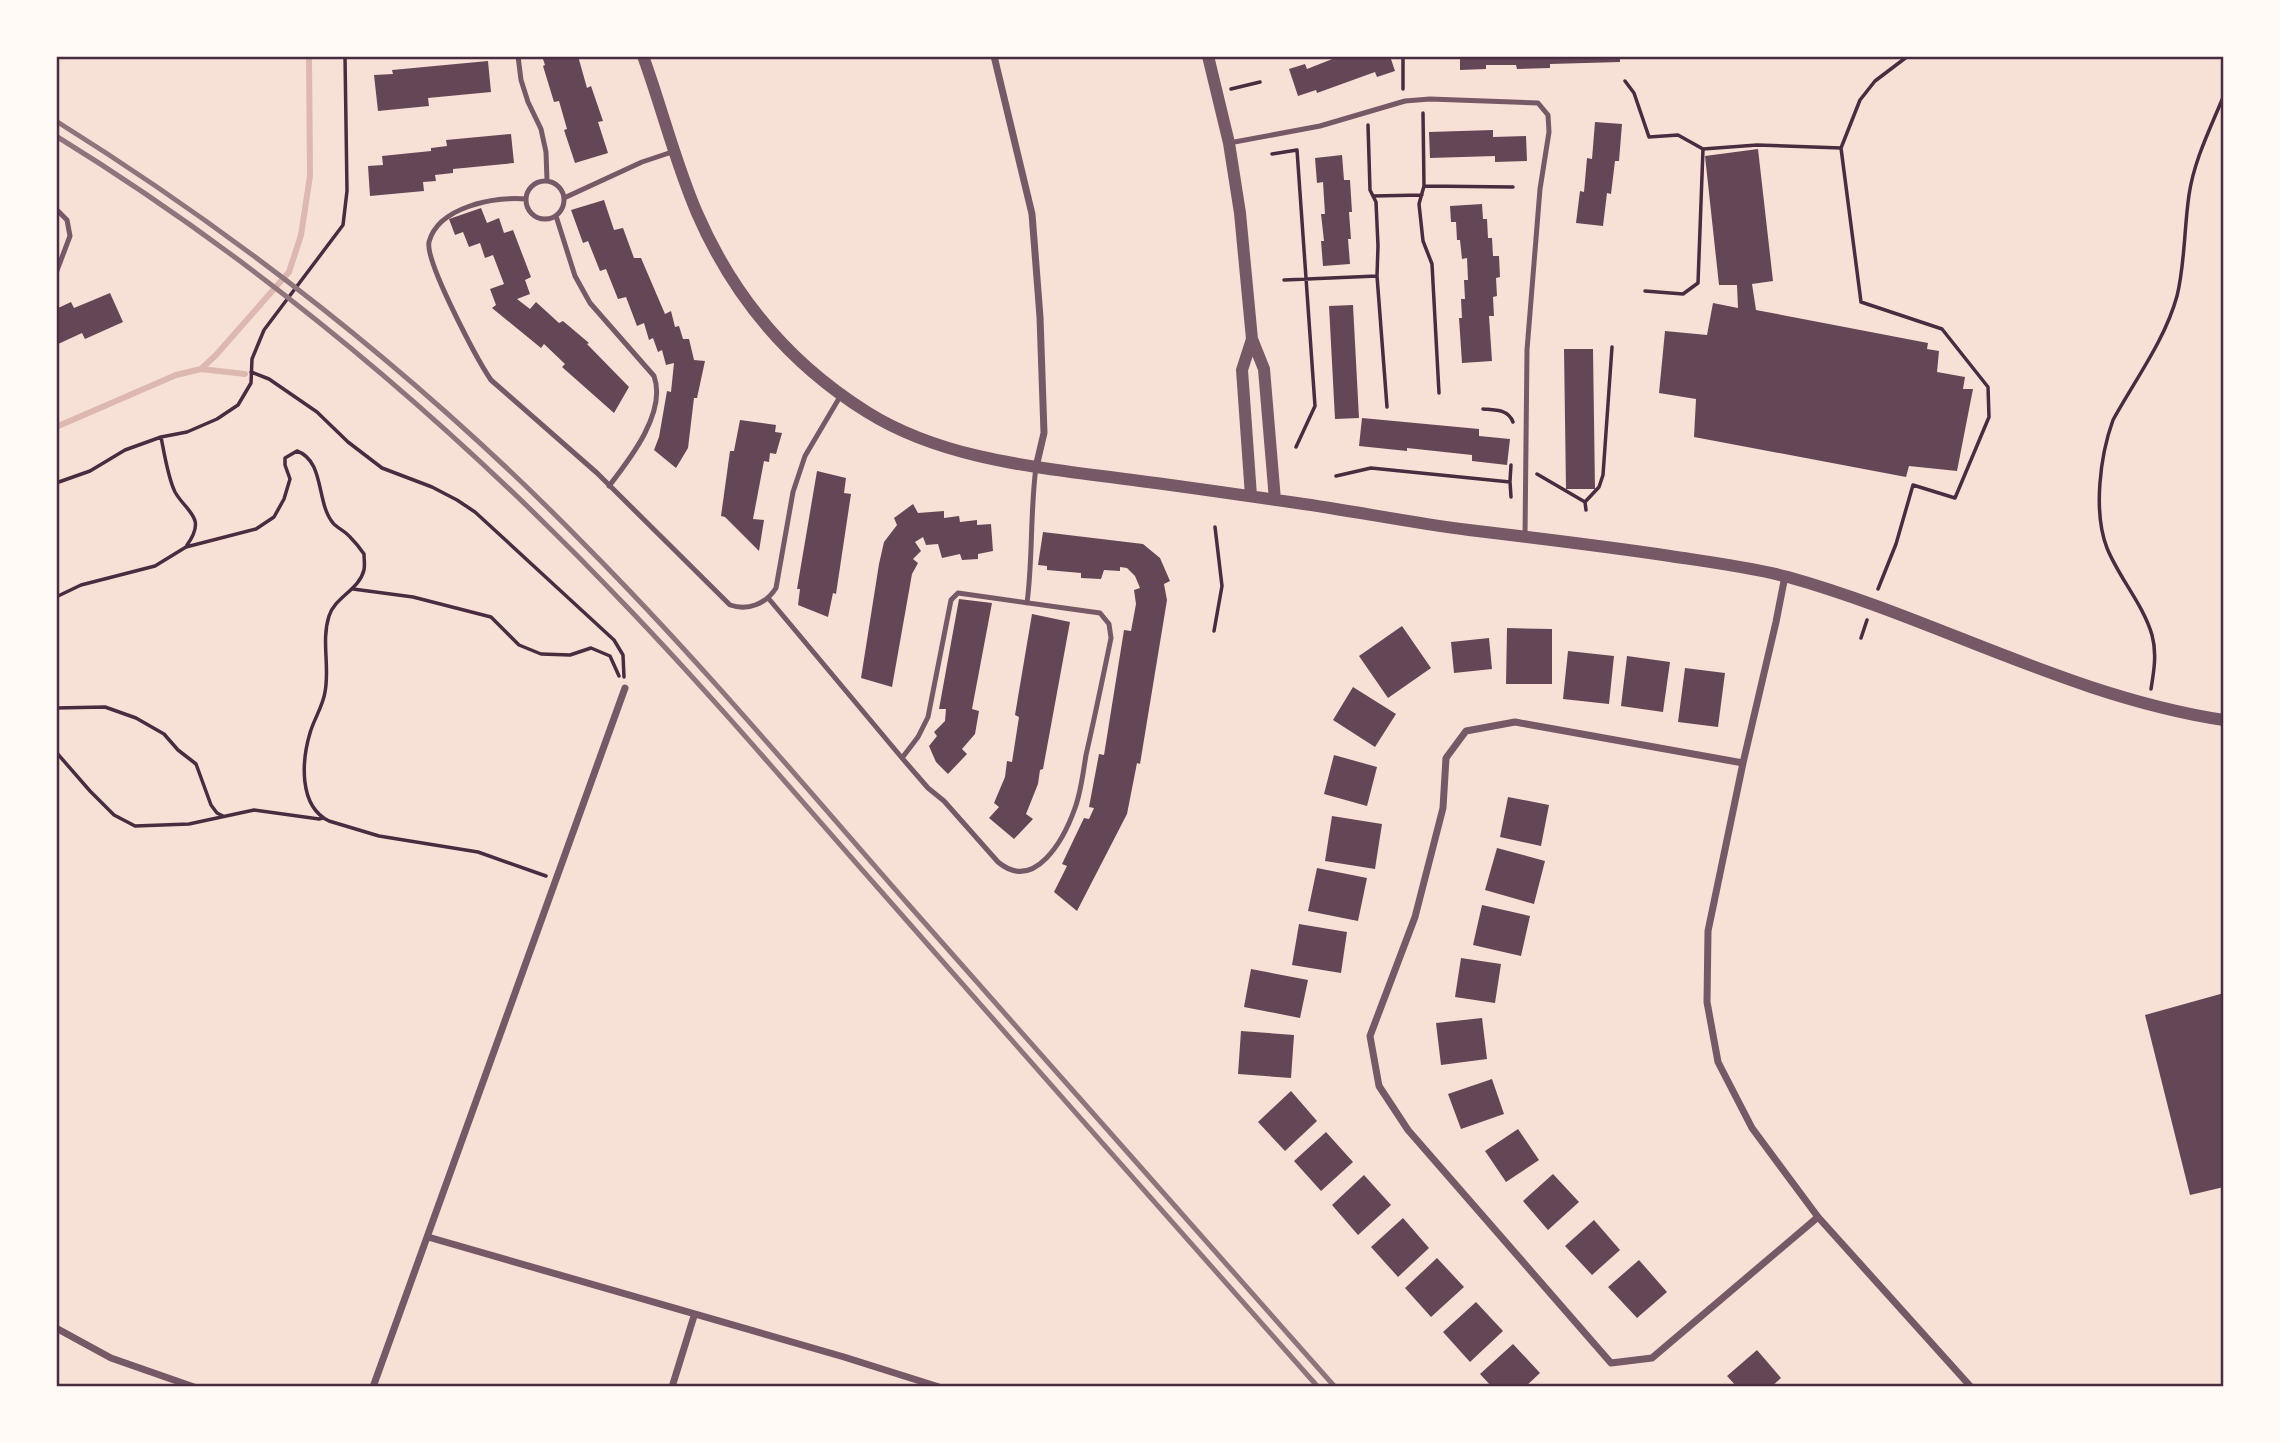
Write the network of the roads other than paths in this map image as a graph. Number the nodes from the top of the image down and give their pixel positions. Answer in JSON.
{"nodes":[{"id":1,"x":518,"y":56,"type":"edge"},
{"id":2,"x":643,"y":56,"type":"edge"},
{"id":3,"x":994,"y":56,"type":"edge"},
{"id":4,"x":1208,"y":56,"type":"edge"},
{"id":5,"x":1229,"y":143,"type":"junction"},
{"id":6,"x":675,"y":150,"type":"junction"},
{"id":7,"x":547,"y":180,"type":"junction"},
{"id":8,"x":526,"y":198,"type":"junction"},
{"id":9,"x":564,"y":198,"type":"junction"},
{"id":10,"x":56,"y":209,"type":"edge"},
{"id":11,"x":556,"y":216,"type":"junction"},
{"id":12,"x":56,"y":273,"type":"edge"},
{"id":13,"x":1252,"y":339,"type":"junction"},
{"id":14,"x":841,"y":395,"type":"junction"},
{"id":15,"x":1036,"y":467,"type":"junction"},
{"id":16,"x":609,"y":486,"type":"junction"},
{"id":17,"x":1251,"y":496,"type":"junction"},
{"id":18,"x":1275,"y":500,"type":"junction"},
{"id":19,"x":1525,"y":536,"type":"junction"},
{"id":20,"x":1785,"y":576,"type":"junction"},
{"id":21,"x":769,"y":599,"type":"junction"},
{"id":22,"x":1027,"y":603,"type":"junction"},
{"id":23,"x":625,"y":688,"type":"road end"},
{"id":24,"x":2224,"y":720,"type":"edge"},
{"id":25,"x":902,"y":758,"type":"junction"},
{"id":26,"x":1743,"y":763,"type":"junction"},
{"id":27,"x":1818,"y":1217,"type":"junction"},
{"id":28,"x":428,"y":1237,"type":"junction"},
{"id":29,"x":694,"y":1316,"type":"junction"},
{"id":30,"x":56,"y":1328,"type":"edge"},
{"id":31,"x":194,"y":1387,"type":"edge"},
{"id":32,"x":373,"y":1387,"type":"edge"},
{"id":33,"x":672,"y":1387,"type":"edge"},
{"id":34,"x":939,"y":1387,"type":"edge"},
{"id":35,"x":1971,"y":1387,"type":"edge"}],
"edges":[{"from":1,"to":7,"type":"lane"},
{"from":2,"to":6,"type":"street"},
{"from":3,"to":15,"type":"street"},
{"from":4,"to":5,"type":"street"},
{"from":5,"to":13,"type":"street"},
{"from":5,"to":19,"type":"lane"},
{"from":6,"to":9,"type":"lane"},
{"from":6,"to":14,"type":"street"},
{"from":7,"to":8,"type":"lane"},
{"from":7,"to":9,"type":"lane"},
{"from":8,"to":11,"type":"lane"},
{"from":8,"to":16,"type":"lane"},
{"from":9,"to":11,"type":"lane"},
{"from":10,"to":12,"type":"lane"},
{"from":11,"to":16,"type":"lane"},
{"from":13,"to":17,"type":"street"},
{"from":13,"to":18,"type":"street"},
{"from":14,"to":15,"type":"street"},
{"from":14,"to":21,"type":"lane"},
{"from":15,"to":17,"type":"street"},
{"from":15,"to":22,"type":"lane"},
{"from":16,"to":21,"type":"lane"},
{"from":17,"to":18,"type":"street"},
{"from":18,"to":19,"type":"street"},
{"from":19,"to":20,"type":"street"},
{"from":20,"to":24,"type":"street"},
{"from":20,"to":26,"type":"street"},
{"from":21,"to":25,"type":"lane"},
{"from":22,"to":25,"type":"lane"},
{"from":22,"to":25,"type":"lane"},
{"from":23,"to":28,"type":"street"},
{"from":26,"to":27,"type":"street"},
{"from":26,"to":27,"type":"street"},
{"from":27,"to":35,"type":"street"},
{"from":28,"to":29,"type":"street"},
{"from":28,"to":32,"type":"street"},
{"from":29,"to":33,"type":"street"},
{"from":29,"to":34,"type":"street"},
{"from":30,"to":31,"type":"street"}]}
